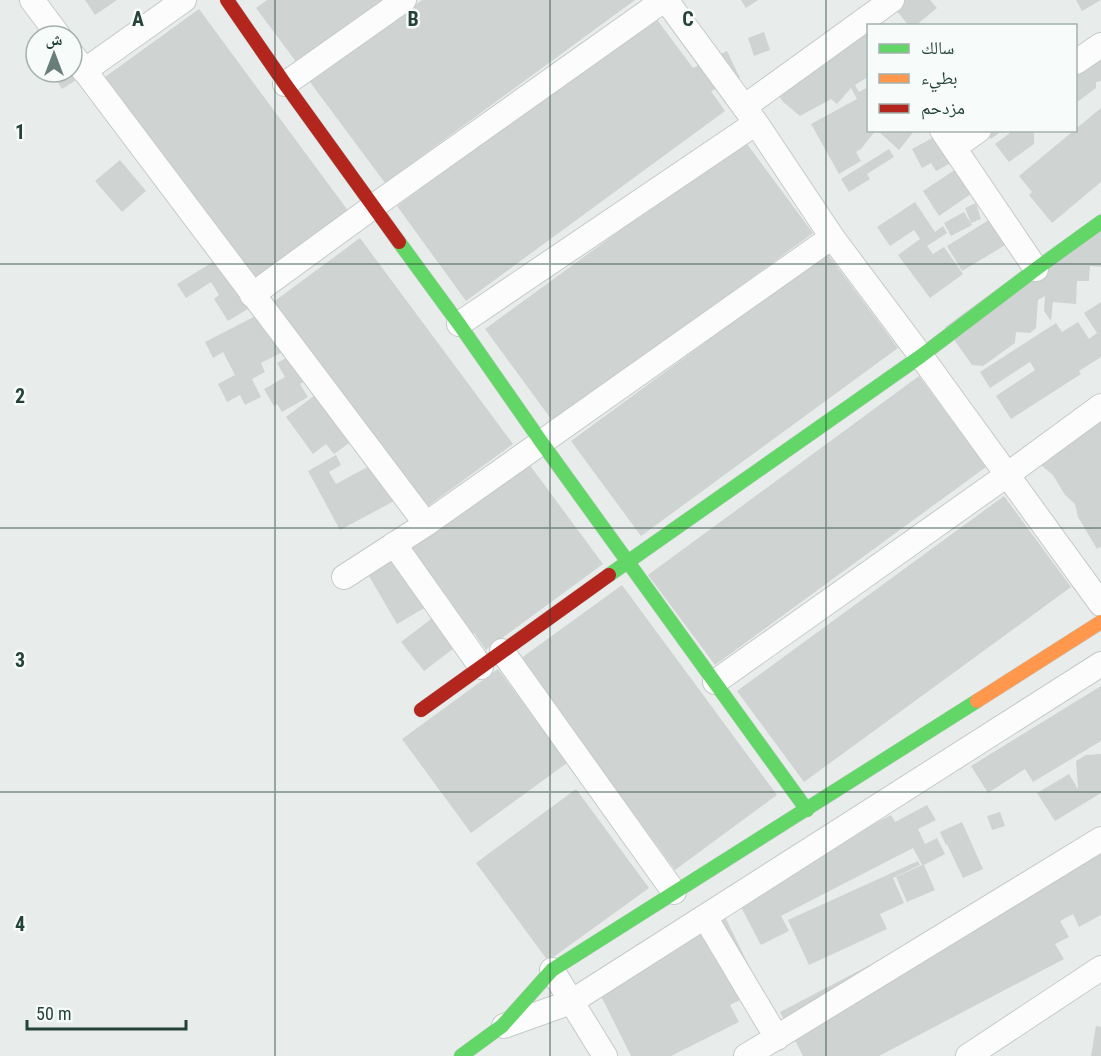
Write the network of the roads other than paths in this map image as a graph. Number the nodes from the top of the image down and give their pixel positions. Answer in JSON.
{"nodes":[{"id":1,"x":32,"y":0,"type":"edge"},
{"id":2,"x":184,"y":0,"type":"edge"},
{"id":3,"x":404,"y":0,"type":"edge"},
{"id":4,"x":665,"y":0,"type":"edge"},
{"id":5,"x":892,"y":0,"type":"edge"},
{"id":6,"x":235,"y":3,"type":"edge"},
{"id":7,"x":49,"y":24,"type":"edge"},
{"id":8,"x":868,"y":24,"type":"edge"},
{"id":9,"x":864,"y":28,"type":"edge"},
{"id":10,"x":1101,"y":45,"type":"edge"},
{"id":11,"x":84,"y":59,"type":"edge"},
{"id":12,"x":1077,"y":61,"type":"edge"},
{"id":13,"x":84,"y":71,"type":"edge"},
{"id":14,"x":285,"y":84,"type":"junction"},
{"id":15,"x":750,"y":115,"type":"junction"},
{"id":16,"x":972,"y":132,"type":"edge"},
{"id":17,"x":948,"y":139,"type":"edge"},
{"id":18,"x":374,"y":206,"type":"junction"},
{"id":19,"x":1101,"y":222,"type":"edge"},
{"id":20,"x":831,"y":237,"type":"junction"},
{"id":21,"x":1036,"y":268,"type":"junction"},
{"id":22,"x":252,"y":295,"type":"junction"},
{"id":23,"x":459,"y":324,"type":"junction"},
{"id":24,"x":921,"y":356,"type":"junction"},
{"id":25,"x":1101,"y":406,"type":"edge"},
{"id":26,"x":542,"y":443,"type":"junction"},
{"id":27,"x":1007,"y":475,"type":"junction"},
{"id":28,"x":426,"y":524,"type":"junction"},
{"id":29,"x":394,"y":544,"type":"junction"},
{"id":30,"x":628,"y":562,"type":"junction"},
{"id":31,"x":344,"y":577,"type":"dead end"},
{"id":32,"x":1101,"y":604,"type":"edge"},
{"id":33,"x":1101,"y":622,"type":"edge"},
{"id":34,"x":502,"y":651,"type":"junction"},
{"id":35,"x":1101,"y":664,"type":"edge"},
{"id":36,"x":481,"y":667,"type":"junction"},
{"id":37,"x":715,"y":682,"type":"junction"},
{"id":38,"x":421,"y":711,"type":"dead end"},
{"id":39,"x":807,"y":810,"type":"junction"},
{"id":40,"x":1101,"y":839,"type":"edge"},
{"id":41,"x":674,"y":892,"type":"junction"},
{"id":42,"x":705,"y":917,"type":"junction"},
{"id":43,"x":1101,"y":968,"type":"edge"},
{"id":44,"x":552,"y":970,"type":"junction"},
{"id":45,"x":571,"y":1002,"type":"junction"},
{"id":46,"x":502,"y":1026,"type":"junction"},
{"id":47,"x":777,"y":1038,"type":"junction"},
{"id":48,"x":751,"y":1055,"type":"edge"},
{"id":49,"x":461,"y":1056,"type":"edge"},
{"id":50,"x":605,"y":1056,"type":"edge"},
{"id":51,"x":968,"y":1056,"type":"edge"}],
"edges":[{"from":1,"to":7,"type":"street"},
{"from":2,"to":11,"type":"street"},
{"from":3,"to":14,"type":"street"},
{"from":4,"to":15,"type":"street"},
{"from":4,"to":18,"type":"street"},
{"from":5,"to":8,"type":"street"},
{"from":6,"to":14,"type":"street"},
{"from":9,"to":15,"type":"street"},
{"from":10,"to":12,"type":"street"},
{"from":13,"to":22,"type":"street"},
{"from":14,"to":18,"type":"street"},
{"from":15,"to":20,"type":"street"},
{"from":15,"to":23,"type":"street"},
{"from":16,"to":17,"type":"street"},
{"from":17,"to":21,"type":"street"},
{"from":18,"to":22,"type":"street"},
{"from":18,"to":23,"type":"street"},
{"from":19,"to":21,"type":"street"},
{"from":20,"to":24,"type":"street"},
{"from":20,"to":26,"type":"street"},
{"from":21,"to":24,"type":"street"},
{"from":22,"to":28,"type":"street"},
{"from":23,"to":26,"type":"street"},
{"from":24,"to":27,"type":"street"},
{"from":24,"to":30,"type":"street"},
{"from":25,"to":27,"type":"street"},
{"from":26,"to":28,"type":"street"},
{"from":26,"to":30,"type":"street"},
{"from":27,"to":32,"type":"street"},
{"from":27,"to":37,"type":"street"},
{"from":28,"to":29,"type":"street"},
{"from":29,"to":31,"type":"street"},
{"from":29,"to":36,"type":"street"},
{"from":30,"to":34,"type":"street"},
{"from":30,"to":37,"type":"street"},
{"from":33,"to":39,"type":"street"},
{"from":34,"to":36,"type":"street"},
{"from":34,"to":41,"type":"street"},
{"from":35,"to":42,"type":"street"},
{"from":36,"to":38,"type":"street"},
{"from":37,"to":39,"type":"street"},
{"from":39,"to":41,"type":"street"},
{"from":40,"to":47,"type":"street"},
{"from":41,"to":44,"type":"street"},
{"from":42,"to":45,"type":"street"},
{"from":42,"to":47,"type":"street"},
{"from":43,"to":51,"type":"street"},
{"from":44,"to":45,"type":"street"},
{"from":44,"to":46,"type":"street"},
{"from":45,"to":46,"type":"street"},
{"from":45,"to":50,"type":"street"},
{"from":46,"to":49,"type":"street"},
{"from":47,"to":48,"type":"street"}]}
